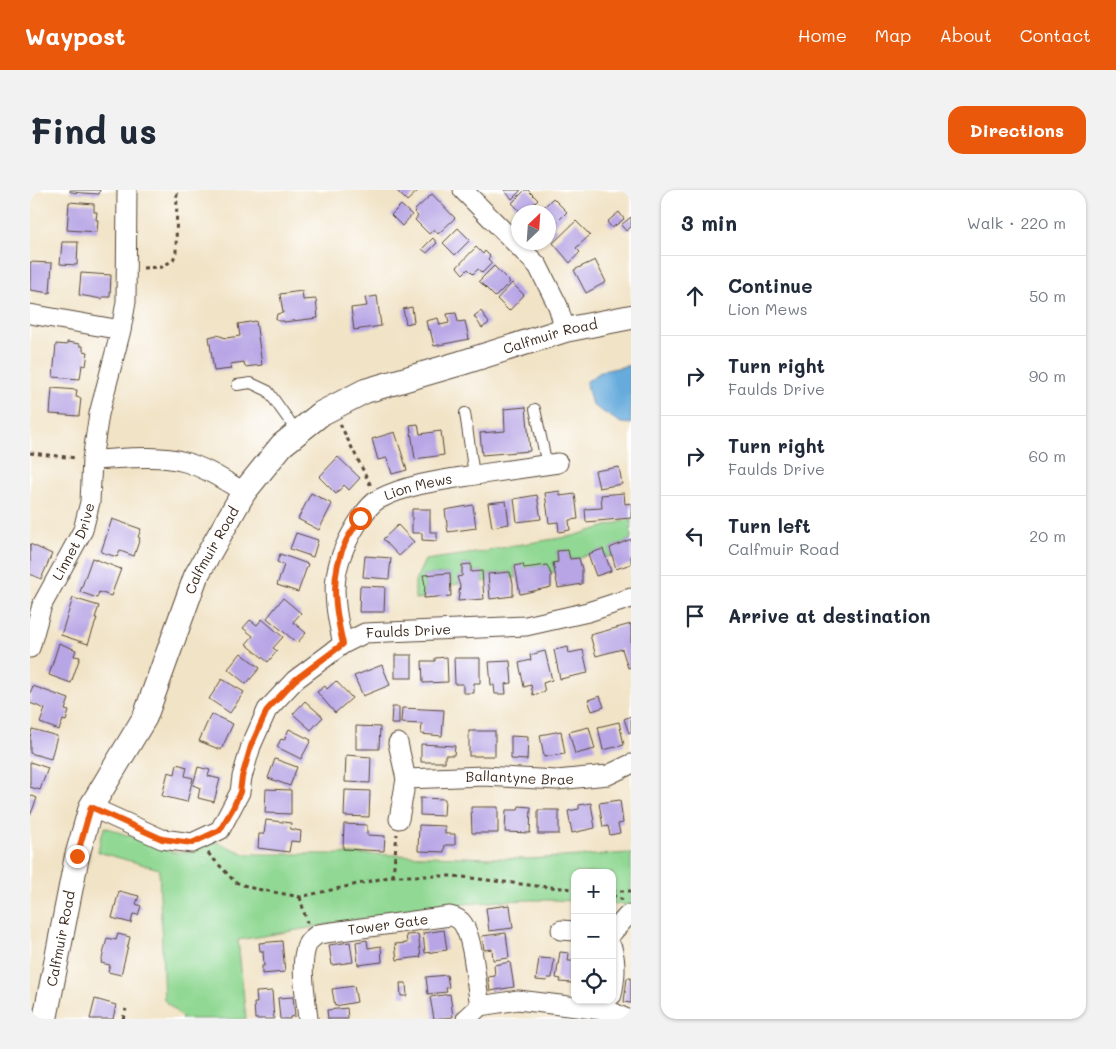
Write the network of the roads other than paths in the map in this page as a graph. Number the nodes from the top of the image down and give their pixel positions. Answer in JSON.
{"nodes":[{"id":1,"x":127,"y":190,"type":"edge"},
{"id":2,"x":463,"y":190,"type":"edge"},
{"id":3,"x":30,"y":314,"type":"edge"},
{"id":4,"x":631,"y":318,"type":"edge"},
{"id":5,"x":121,"y":330,"type":"junction"},
{"id":6,"x":566,"y":330,"type":"junction"},
{"id":7,"x":236,"y":385,"type":"dead end"},
{"id":8,"x":535,"y":409,"type":"dead end"},
{"id":9,"x":465,"y":413,"type":"dead end"},
{"id":10,"x":298,"y":432,"type":"junction"},
{"id":11,"x":92,"y":460,"type":"junction"},
{"id":12,"x":552,"y":464,"type":"joint"},
{"id":13,"x":474,"y":476,"type":"junction"},
{"id":14,"x":244,"y":492,"type":"junction"},
{"id":15,"x":631,"y":598,"type":"edge"},
{"id":16,"x":36,"y":603,"type":"edge"},
{"id":17,"x":343,"y":644,"type":"junction"},
{"id":18,"x":30,"y":648,"type":"edge"},
{"id":19,"x":398,"y":743,"type":"dead end"},
{"id":20,"x":631,"y":764,"type":"edge"},
{"id":21,"x":406,"y":779,"type":"junction"},
{"id":22,"x":91,"y":807,"type":"junction"},
{"id":23,"x":399,"y":818,"type":"road end"},
{"id":24,"x":628,"y":915,"type":"dead end"},
{"id":25,"x":616,"y":928,"type":"edge"},
{"id":26,"x":571,"y":1001,"type":"edge"},
{"id":27,"x":613,"y":1004,"type":"edge"},
{"id":28,"x":480,"y":1006,"type":"junction"},
{"id":29,"x":45,"y":1019,"type":"edge"},
{"id":30,"x":308,"y":1019,"type":"edge"},
{"id":31,"x":466,"y":1019,"type":"edge"},
{"id":32,"x":627,"y":1019,"type":"edge"}],
"edges":[{"from":1,"to":5,"type":"street","name":"Linnet Drive"},
{"from":2,"to":6,"type":"street"},
{"from":3,"to":5,"type":"street"},
{"from":4,"to":6,"type":"street","name":"Calfmuir Road"},
{"from":5,"to":11,"type":"street","name":"Linnet Drive"},
{"from":6,"to":10,"type":"street","name":"Calfmuir Road"},
{"from":7,"to":10,"type":"lane"},
{"from":8,"to":12,"type":"lane"},
{"from":9,"to":13,"type":"lane"},
{"from":10,"to":14,"type":"street","name":"Calfmuir Road"},
{"from":11,"to":14,"type":"street"},
{"from":11,"to":16,"type":"street","name":"Linnet Drive"},
{"from":12,"to":13,"type":"street","name":"Lion Mews"},
{"from":13,"to":17,"type":"street","name":"Lion Mews"},
{"from":14,"to":22,"type":"street","name":"Calfmuir Road"},
{"from":15,"to":17,"type":"street","name":"Faulds Drive"},
{"from":16,"to":18,"type":"street","name":"Linnet Drive"},
{"from":17,"to":22,"type":"street","name":"Faulds Drive"},
{"from":19,"to":21,"type":"street"},
{"from":20,"to":21,"type":"street","name":"Ballantyne Brae"},
{"from":21,"to":23,"type":"street"},
{"from":22,"to":29,"type":"street","name":"Calfmuir Road"},
{"from":24,"to":25,"type":"street"},
{"from":26,"to":28,"type":"street"},
{"from":27,"to":32,"type":"street"},
{"from":28,"to":30,"type":"street","name":"Tower Gate"},
{"from":28,"to":31,"type":"street"}]}
